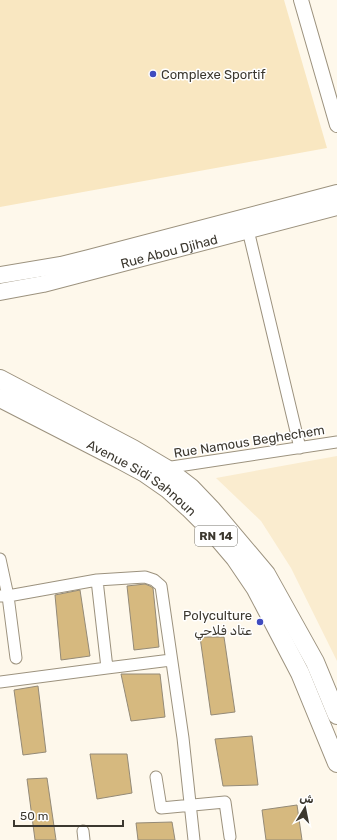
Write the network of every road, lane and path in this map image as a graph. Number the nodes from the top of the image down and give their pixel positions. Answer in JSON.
{"nodes":[{"id":1,"x":301,"y":0,"type":"edge"},
{"id":2,"x":337,"y":125,"type":"edge"},
{"id":3,"x":337,"y":193,"type":"edge"},
{"id":4,"x":337,"y":207,"type":"edge"},
{"id":5,"x":248,"y":230,"type":"junction"},
{"id":6,"x":0,"y":275,"type":"edge"},
{"id":7,"x":0,"y":292,"type":"edge"},
{"id":8,"x":0,"y":379,"type":"edge"},
{"id":9,"x":0,"y":398,"type":"edge"},
{"id":10,"x":337,"y":442,"type":"edge"},
{"id":11,"x":300,"y":448,"type":"junction"},
{"id":12,"x":165,"y":468,"type":"junction"},
{"id":13,"x":0,"y":559,"type":"edge"},
{"id":14,"x":97,"y":580,"type":"junction"},
{"id":15,"x":4,"y":596,"type":"edge"},
{"id":16,"x":16,"y":658,"type":"dead end"},
{"id":17,"x":171,"y":660,"type":"junction"},
{"id":18,"x":107,"y":668,"type":"junction"},
{"id":19,"x":0,"y":682,"type":"edge"},
{"id":20,"x":337,"y":716,"type":"edge"},
{"id":21,"x":337,"y":763,"type":"edge"},
{"id":22,"x":156,"y":777,"type":"dead end"},
{"id":23,"x":190,"y":805,"type":"junction"},
{"id":24,"x":230,"y":837,"type":"dead end"},
{"id":25,"x":194,"y":840,"type":"edge"}],
"edges":[{"from":1,"to":2,"type":"street"},
{"from":3,"to":6,"type":"main road","name":"Rue Abou Djihad"},
{"from":4,"to":5,"type":"main road","name":"Rue Abou Djihad"},
{"from":5,"to":7,"type":"main road","name":"Rue Abou Djihad"},
{"from":5,"to":11,"type":"street"},
{"from":8,"to":12,"type":"main road","name":"Avenue Sidi Sahnoun","number":"RN 14"},
{"from":9,"to":21,"type":"main road","name":"Avenue Sidi Sahnoun","number":"RN 14"},
{"from":10,"to":11,"type":"street","name":"Rue Namous Beghechem"},
{"from":11,"to":12,"type":"street","name":"Rue Namous Beghechem"},
{"from":12,"to":20,"type":"main road","name":"Avenue Sidi Sahnoun","number":"RN 14"},
{"from":13,"to":15,"type":"street"},
{"from":14,"to":15,"type":"street"},
{"from":14,"to":17,"type":"street"},
{"from":14,"to":18,"type":"street"},
{"from":15,"to":16,"type":"street"},
{"from":17,"to":18,"type":"street"},
{"from":17,"to":23,"type":"street"},
{"from":18,"to":19,"type":"street"},
{"from":22,"to":23,"type":"street"},
{"from":23,"to":24,"type":"street"},
{"from":23,"to":25,"type":"street"}]}
